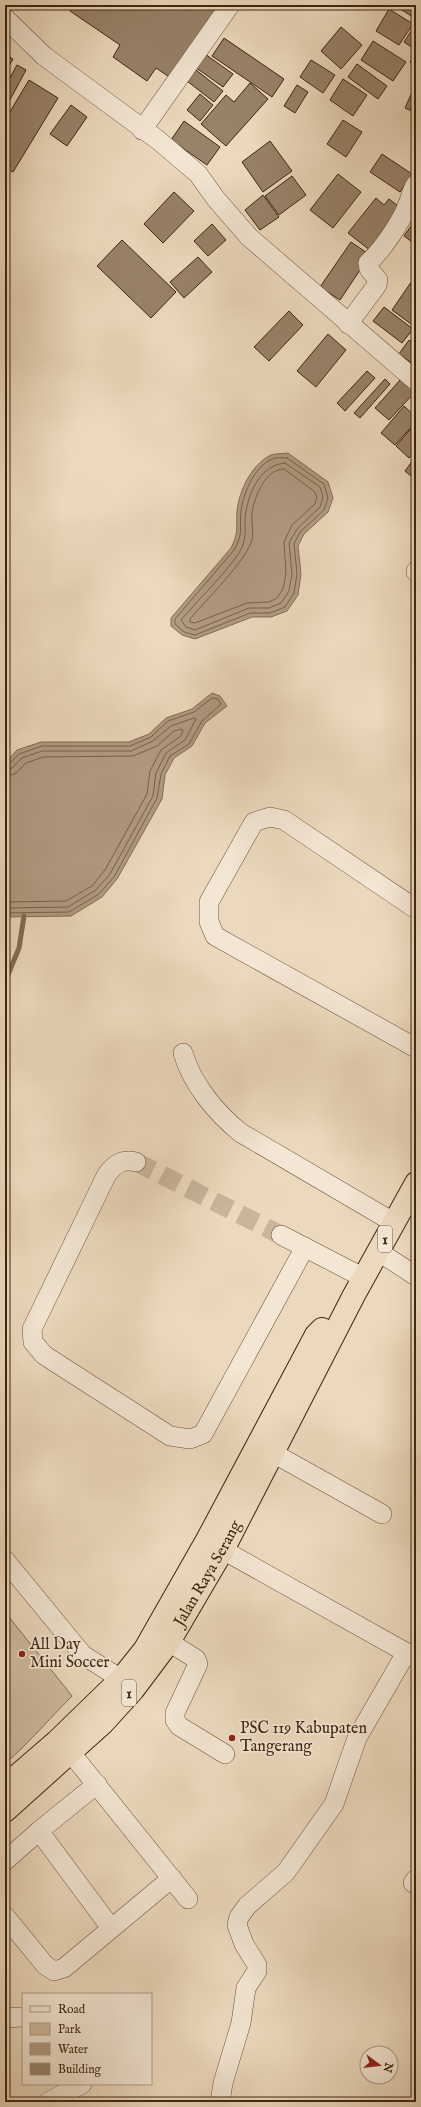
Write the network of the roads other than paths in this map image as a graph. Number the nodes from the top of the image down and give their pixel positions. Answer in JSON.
{"nodes":[{"id":1,"x":230,"y":5,"type":"edge"},
{"id":2,"x":5,"y":18,"type":"edge"},
{"id":3,"x":142,"y":130,"type":"junction"},
{"id":4,"x":416,"y":184,"type":"edge"},
{"id":5,"x":348,"y":324,"type":"junction"},
{"id":6,"x":416,"y":381,"type":"edge"},
{"id":7,"x":416,"y":909,"type":"edge"},
{"id":8,"x":416,"y":1048,"type":"edge"},
{"id":9,"x":182,"y":1053,"type":"dead end"},
{"id":10,"x":136,"y":1162,"type":"tunnel mouth"},
{"id":11,"x":416,"y":1183,"type":"edge"},
{"id":12,"x":393,"y":1222,"type":"junction"},
{"id":13,"x":281,"y":1235,"type":"tunnel mouth"},
{"id":14,"x":305,"y":1247,"type":"junction"},
{"id":15,"x":378,"y":1252,"type":"junction"},
{"id":16,"x":416,"y":1276,"type":"edge"},
{"id":17,"x":359,"y":1286,"type":"junction"},
{"id":18,"x":273,"y":1453,"type":"junction"},
{"id":19,"x":382,"y":1514,"type":"dead end"},
{"id":20,"x":223,"y":1550,"type":"junction"},
{"id":21,"x":5,"y":1560,"type":"edge"},
{"id":22,"x":169,"y":1642,"type":"junction"},
{"id":23,"x":411,"y":1656,"type":"edge"},
{"id":24,"x":127,"y":1684,"type":"junction"},
{"id":25,"x":71,"y":1753,"type":"junction"},
{"id":26,"x":225,"y":1754,"type":"dead end"},
{"id":27,"x":97,"y":1784,"type":"junction"},
{"id":28,"x":5,"y":1786,"type":"edge"},
{"id":29,"x":5,"y":1811,"type":"edge"},
{"id":30,"x":39,"y":1831,"type":"junction"},
{"id":31,"x":5,"y":1861,"type":"edge"},
{"id":32,"x":172,"y":1878,"type":"junction"},
{"id":33,"x":188,"y":1899,"type":"dead end"},
{"id":34,"x":5,"y":1916,"type":"edge"},
{"id":35,"x":111,"y":1928,"type":"junction"},
{"id":36,"x":80,"y":2085,"type":"edge"},
{"id":37,"x":48,"y":2102,"type":"edge"},
{"id":38,"x":220,"y":2102,"type":"edge"}],
"edges":[{"from":1,"to":3,"type":"street"},
{"from":2,"to":3,"type":"street"},
{"from":3,"to":5,"type":"street"},
{"from":4,"to":5,"type":"street"},
{"from":5,"to":6,"type":"street"},
{"from":7,"to":8,"type":"street"},
{"from":9,"to":12,"type":"street"},
{"from":10,"to":14,"type":"street"},
{"from":11,"to":12,"type":"highway","name":"Jalan Raya Serang","number":"1"},
{"from":12,"to":15,"type":"highway","name":"Jalan Raya Serang","number":"1"},
{"from":13,"to":14,"type":"street"},
{"from":14,"to":17,"type":"street"},
{"from":15,"to":16,"type":"street"},
{"from":15,"to":17,"type":"highway","name":"Jalan Raya Serang","number":"1"},
{"from":17,"to":18,"type":"highway","name":"Jalan Raya Serang","number":"1"},
{"from":17,"to":24,"type":"highway","name":"Jalan Raya Serang","number":"1"},
{"from":18,"to":19,"type":"street"},
{"from":18,"to":20,"type":"highway","name":"Jalan Raya Serang","number":"1"},
{"from":20,"to":22,"type":"highway","name":"Jalan Raya Serang","number":"1"},
{"from":20,"to":23,"type":"street"},
{"from":21,"to":24,"type":"street"},
{"from":22,"to":24,"type":"highway","name":"Jalan Raya Serang","number":"1"},
{"from":22,"to":26,"type":"street"},
{"from":23,"to":38,"type":"street"},
{"from":24,"to":25,"type":"highway","name":"Jalan Raya Serang","number":"1"},
{"from":24,"to":28,"type":"highway","name":"Jalan Raya Serang","number":"1"},
{"from":25,"to":27,"type":"street"},
{"from":25,"to":29,"type":"highway","name":"Jalan Raya Serang","number":"1"},
{"from":27,"to":30,"type":"street"},
{"from":27,"to":32,"type":"street"},
{"from":30,"to":31,"type":"street"},
{"from":30,"to":35,"type":"street"},
{"from":32,"to":33,"type":"street"},
{"from":32,"to":35,"type":"street"},
{"from":34,"to":35,"type":"street"},
{"from":36,"to":37,"type":"street"}]}
